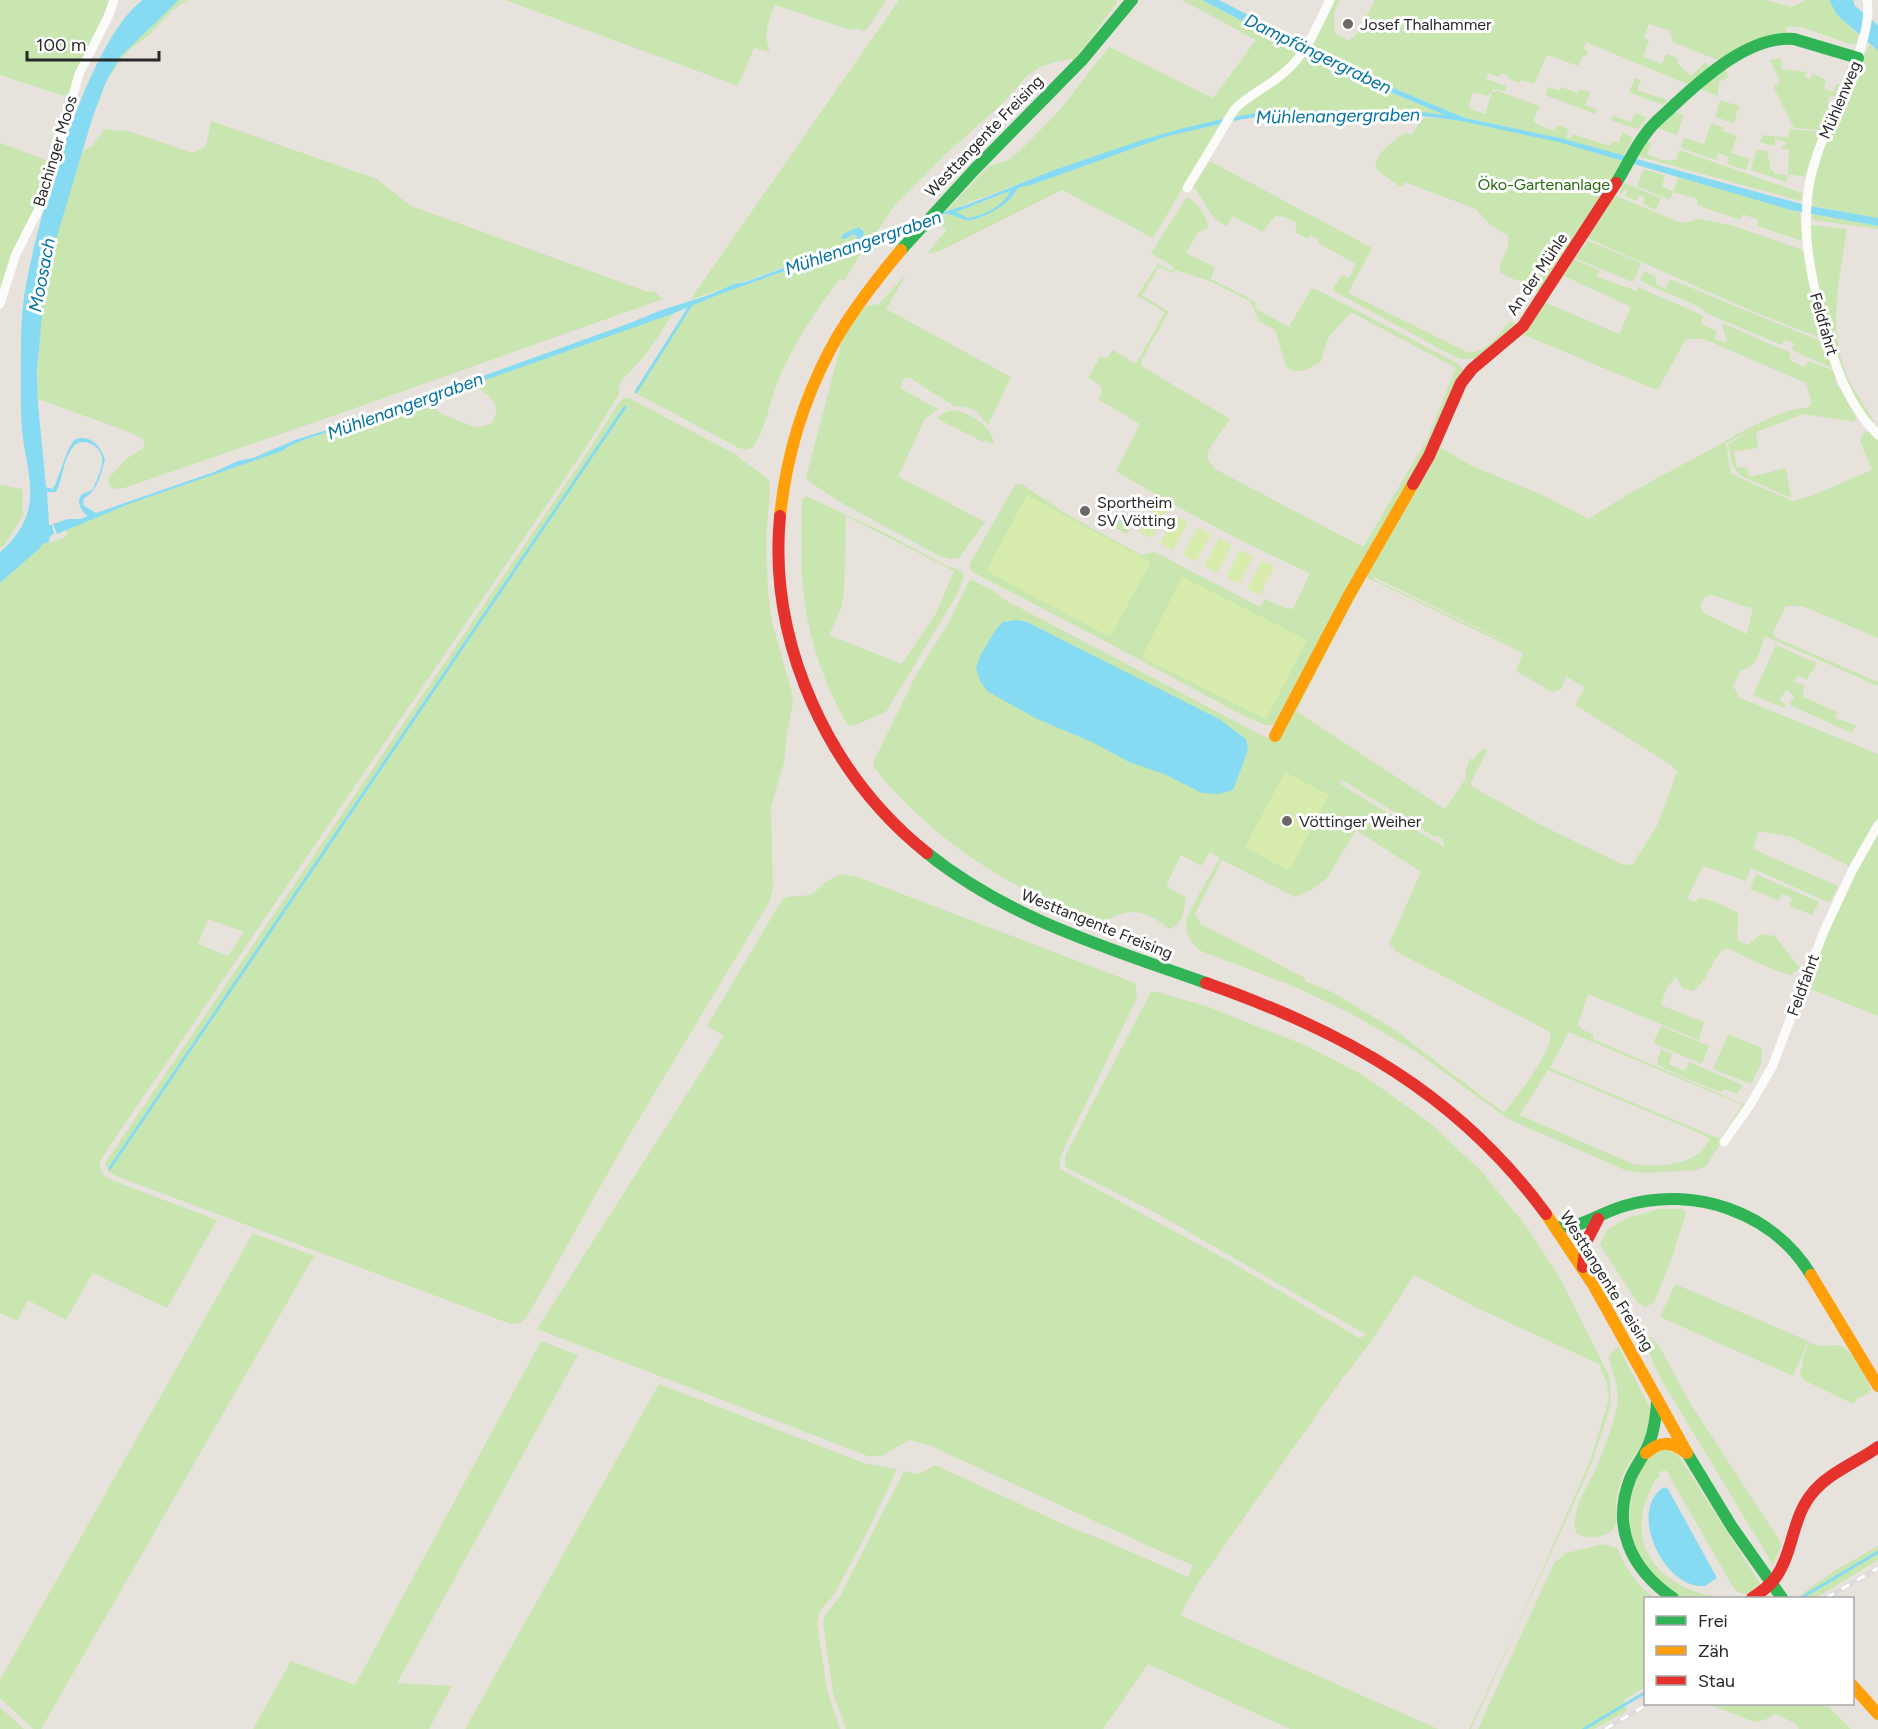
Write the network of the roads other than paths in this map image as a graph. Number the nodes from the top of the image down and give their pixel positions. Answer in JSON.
{"nodes":[{"id":1,"x":114,"y":0,"type":"edge"},
{"id":2,"x":1132,"y":0,"type":"edge"},
{"id":3,"x":1330,"y":0,"type":"edge"},
{"id":4,"x":1867,"y":0,"type":"edge"},
{"id":5,"x":1858,"y":58,"type":"junction"},
{"id":6,"x":1187,"y":188,"type":"dead end"},
{"id":7,"x":1807,"y":200,"type":"joint"},
{"id":8,"x":0,"y":304,"type":"edge"},
{"id":9,"x":1878,"y":435,"type":"edge"},
{"id":10,"x":1275,"y":736,"type":"dead end"},
{"id":11,"x":1878,"y":825,"type":"edge"},
{"id":12,"x":1724,"y":1142,"type":"dead end"},
{"id":13,"x":1599,"y":1218,"type":"junction"},
{"id":14,"x":1555,"y":1227,"type":"junction"},
{"id":15,"x":1583,"y":1268,"type":"junction"},
{"id":16,"x":1878,"y":1386,"type":"edge"},
{"id":17,"x":1657,"y":1400,"type":"junction"},
{"id":18,"x":1878,"y":1447,"type":"edge"},
{"id":19,"x":1645,"y":1453,"type":"junction"},
{"id":20,"x":1688,"y":1454,"type":"junction"},
{"id":21,"x":1873,"y":1454,"type":"edge"},
{"id":22,"x":1671,"y":1597,"type":"edge"},
{"id":23,"x":1755,"y":1597,"type":"edge"},
{"id":24,"x":1781,"y":1597,"type":"edge"},
{"id":25,"x":1854,"y":1687,"type":"edge"},
{"id":26,"x":1878,"y":1713,"type":"edge"}],
"edges":[{"from":1,"to":8,"type":"street","name":"Bachinger Moos"},
{"from":2,"to":14,"type":"main road","name":"Westtangente Freising"},
{"from":3,"to":6,"type":"street"},
{"from":4,"to":5,"type":"street","name":"Mühlenweg"},
{"from":5,"to":7,"type":"street","name":"Mühlenweg"},
{"from":5,"to":10,"type":"main road","name":"An der Mühle"},
{"from":7,"to":9,"type":"street","name":"Feldfahrt"},
{"from":11,"to":12,"type":"street","name":"Feldfahrt"},
{"from":13,"to":14,"type":"main road"},
{"from":13,"to":15,"type":"main road"},
{"from":13,"to":16,"type":"main road"},
{"from":14,"to":15,"type":"main road","name":"Westtangente Freising"},
{"from":15,"to":17,"type":"main road","name":"Westtangente Freising"},
{"from":17,"to":19,"type":"main road"},
{"from":17,"to":20,"type":"main road","name":"Westtangente Freising"},
{"from":18,"to":21,"type":"main road"},
{"from":19,"to":20,"type":"main road"},
{"from":19,"to":22,"type":"main road"},
{"from":20,"to":24,"type":"main road","name":"Westtangente Freising"},
{"from":21,"to":23,"type":"main road"},
{"from":25,"to":26,"type":"main road"}]}
